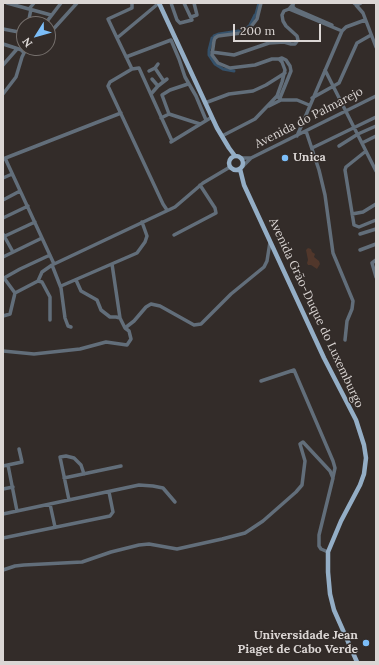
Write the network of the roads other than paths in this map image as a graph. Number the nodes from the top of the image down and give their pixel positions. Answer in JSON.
{"nodes":[{"id":1,"x":7,"y":3,"type":"edge"},
{"id":2,"x":34,"y":3,"type":"edge"},
{"id":3,"x":61,"y":3,"type":"edge"},
{"id":4,"x":77,"y":3,"type":"edge"},
{"id":5,"x":132,"y":3,"type":"edge"},
{"id":6,"x":159,"y":3,"type":"edge"},
{"id":7,"x":171,"y":3,"type":"edge"},
{"id":8,"x":184,"y":3,"type":"edge"},
{"id":9,"x":194,"y":3,"type":"edge"},
{"id":10,"x":261,"y":3,"type":"edge"},
{"id":11,"x":294,"y":3,"type":"edge"},
{"id":12,"x":361,"y":3,"type":"edge"},
{"id":13,"x":355,"y":4,"type":"edge"},
{"id":14,"x":30,"y":9,"type":"junction"},
{"id":15,"x":289,"y":9,"type":"junction"},
{"id":16,"x":363,"y":13,"type":"junction"},
{"id":17,"x":52,"y":15,"type":"joint"},
{"id":18,"x":29,"y":16,"type":"edge"},
{"id":19,"x":191,"y":17,"type":"junction"},
{"id":20,"x":365,"y":20,"type":"junction"},
{"id":21,"x":56,"y":26,"type":"edge"},
{"id":22,"x":336,"y":28,"type":"junction"},
{"id":23,"x":3,"y":29,"type":"edge"},
{"id":24,"x":16,"y":31,"type":"edge"},
{"id":25,"x":342,"y":31,"type":"junction"},
{"id":26,"x":371,"y":35,"type":"junction"},
{"id":27,"x":117,"y":38,"type":"junction"},
{"id":28,"x":374,"y":39,"type":"edge"},
{"id":29,"x":3,"y":44,"type":"edge"},
{"id":30,"x":376,"y":47,"type":"edge"},
{"id":31,"x":16,"y":49,"type":"edge"},
{"id":32,"x":16,"y":50,"type":"edge"},
{"id":33,"x":212,"y":52,"type":"junction"},
{"id":34,"x":22,"y":56,"type":"edge"},
{"id":35,"x":126,"y":57,"type":"junction"},
{"id":36,"x":279,"y":59,"type":"junction"},
{"id":37,"x":158,"y":64,"type":"dead end"},
{"id":38,"x":3,"y":65,"type":"edge"},
{"id":39,"x":155,"y":68,"type":"junction"},
{"id":40,"x":132,"y":70,"type":"junction"},
{"id":41,"x":325,"y":70,"type":"junction"},
{"id":42,"x":149,"y":71,"type":"dead end"},
{"id":43,"x":285,"y":73,"type":"junction"},
{"id":44,"x":152,"y":79,"type":"dead end"},
{"id":45,"x":188,"y":84,"type":"junction"},
{"id":46,"x":158,"y":86,"type":"junction"},
{"id":47,"x":334,"y":87,"type":"junction"},
{"id":48,"x":3,"y":94,"type":"edge"},
{"id":49,"x":151,"y":94,"type":"junction"},
{"id":50,"x":277,"y":96,"type":"junction"},
{"id":51,"x":376,"y":96,"type":"edge"},
{"id":52,"x":312,"y":98,"type":"junction"},
{"id":53,"x":281,"y":100,"type":"junction"},
{"id":54,"x":206,"y":103,"type":"junction"},
{"id":55,"x":309,"y":104,"type":"junction"},
{"id":56,"x":268,"y":106,"type":"junction"},
{"id":57,"x":346,"y":110,"type":"junction"},
{"id":58,"x":121,"y":114,"type":"junction"},
{"id":59,"x":169,"y":114,"type":"junction"},
{"id":60,"x":212,"y":117,"type":"junction"},
{"id":61,"x":376,"y":117,"type":"edge"},
{"id":62,"x":161,"y":118,"type":"junction"},
{"id":63,"x":206,"y":120,"type":"junction"},
{"id":64,"x":200,"y":124,"type":"junction"},
{"id":65,"x":376,"y":126,"type":"edge"},
{"id":66,"x":354,"y":128,"type":"junction"},
{"id":67,"x":306,"y":131,"type":"junction"},
{"id":68,"x":358,"y":134,"type":"junction"},
{"id":69,"x":222,"y":136,"type":"junction"},
{"id":70,"x":297,"y":136,"type":"junction"},
{"id":71,"x":376,"y":136,"type":"edge"},
{"id":72,"x":362,"y":143,"type":"junction"},
{"id":73,"x":339,"y":146,"type":"dead end"},
{"id":74,"x":229,"y":148,"type":"junction"},
{"id":75,"x":312,"y":148,"type":"junction"},
{"id":76,"x":366,"y":151,"type":"junction"},
{"id":77,"x":238,"y":157,"type":"junction"},
{"id":78,"x":4,"y":158,"type":"edge"},
{"id":79,"x":251,"y":158,"type":"junction"},
{"id":80,"x":229,"y":161,"type":"junction"},
{"id":81,"x":230,"y":167,"type":"junction"},
{"id":82,"x":239,"y":169,"type":"junction"},
{"id":83,"x":376,"y":171,"type":"edge"},
{"id":84,"x":12,"y":174,"type":"junction"},
{"id":85,"x":3,"y":178,"type":"edge"},
{"id":86,"x":200,"y":185,"type":"junction"},
{"id":87,"x":20,"y":191,"type":"junction"},
{"id":88,"x":3,"y":200,"type":"edge"},
{"id":89,"x":376,"y":204,"type":"edge"},
{"id":90,"x":28,"y":206,"type":"junction"},
{"id":91,"x":167,"y":210,"type":"junction"},
{"id":92,"x":352,"y":214,"type":"junction"},
{"id":93,"x":3,"y":217,"type":"edge"},
{"id":94,"x":376,"y":220,"type":"edge"},
{"id":95,"x":35,"y":222,"type":"junction"},
{"id":96,"x":142,"y":222,"type":"junction"},
{"id":97,"x":376,"y":229,"type":"edge"},
{"id":98,"x":360,"y":234,"type":"dead end"},
{"id":99,"x":4,"y":235,"type":"edge"},
{"id":100,"x":174,"y":235,"type":"dead end"},
{"id":101,"x":42,"y":238,"type":"junction"},
{"id":102,"x":270,"y":240,"type":"junction"},
{"id":103,"x":376,"y":244,"type":"edge"},
{"id":104,"x":360,"y":250,"type":"dead end"},
{"id":105,"x":13,"y":252,"type":"junction"},
{"id":106,"x":50,"y":255,"type":"junction"},
{"id":107,"x":3,"y":257,"type":"edge"},
{"id":108,"x":374,"y":261,"type":"edge"},
{"id":109,"x":112,"y":264,"type":"junction"},
{"id":110,"x":53,"y":265,"type":"junction"},
{"id":111,"x":376,"y":277,"type":"edge"},
{"id":112,"x":76,"y":280,"type":"junction"},
{"id":113,"x":38,"y":282,"type":"junction"},
{"id":114,"x":61,"y":286,"type":"junction"},
{"id":115,"x":15,"y":293,"type":"junction"},
{"id":116,"x":3,"y":316,"type":"edge"},
{"id":117,"x":120,"y":318,"type":"junction"},
{"id":118,"x":50,"y":320,"type":"dead end"},
{"id":119,"x":71,"y":327,"type":"dead end"},
{"id":120,"x":125,"y":328,"type":"junction"},
{"id":121,"x":345,"y":340,"type":"dead end"},
{"id":122,"x":3,"y":351,"type":"edge"},
{"id":123,"x":261,"y":381,"type":"dead end"},
{"id":124,"x":19,"y":449,"type":"dead end"},
{"id":125,"x":8,"y":465,"type":"junction"},
{"id":126,"x":3,"y":466,"type":"edge"},
{"id":127,"x":122,"y":466,"type":"dead end"},
{"id":128,"x":84,"y":474,"type":"junction"},
{"id":129,"x":64,"y":478,"type":"junction"},
{"id":130,"x":333,"y":478,"type":"junction"},
{"id":131,"x":13,"y":487,"type":"junction"},
{"id":132,"x":3,"y":490,"type":"edge"},
{"id":133,"x":109,"y":492,"type":"junction"},
{"id":134,"x":69,"y":500,"type":"junction"},
{"id":135,"x":175,"y":502,"type":"dead end"},
{"id":136,"x":50,"y":504,"type":"junction"},
{"id":137,"x":17,"y":511,"type":"junction"},
{"id":138,"x":3,"y":514,"type":"edge"},
{"id":139,"x":55,"y":527,"type":"junction"},
{"id":140,"x":3,"y":538,"type":"edge"},
{"id":141,"x":328,"y":552,"type":"junction"},
{"id":142,"x":3,"y":570,"type":"edge"},
{"id":143,"x":356,"y":662,"type":"edge"}],
"edges":[{"from":1,"to":14,"type":"street"},
{"from":2,"to":14,"type":"street"},
{"from":3,"to":17,"type":"street"},
{"from":4,"to":21,"type":"street"},
{"from":5,"to":27,"type":"street"},
{"from":6,"to":27,"type":"street"},
{"from":6,"to":54,"type":"main road"},
{"from":7,"to":19,"type":"street"},
{"from":8,"to":19,"type":"street"},
{"from":9,"to":19,"type":"street"},
{"from":10,"to":33,"type":"street"},
{"from":11,"to":15,"type":"street"},
{"from":11,"to":22,"type":"street"},
{"from":12,"to":13,"type":"street"},
{"from":12,"to":16,"type":"street"},
{"from":13,"to":16,"type":"street"},
{"from":14,"to":17,"type":"street"},
{"from":14,"to":18,"type":"street"},
{"from":15,"to":22,"type":"street"},
{"from":15,"to":33,"type":"street"},
{"from":16,"to":20,"type":"street"},
{"from":20,"to":25,"type":"street"},
{"from":20,"to":26,"type":"street"},
{"from":22,"to":25,"type":"street"},
{"from":23,"to":24,"type":"street"},
{"from":25,"to":41,"type":"street"},
{"from":26,"to":28,"type":"street"},
{"from":26,"to":47,"type":"street"},
{"from":27,"to":35,"type":"street"},
{"from":28,"to":30,"type":"street"},
{"from":29,"to":31,"type":"street"},
{"from":32,"to":38,"type":"street"},
{"from":33,"to":36,"type":"street"},
{"from":34,"to":48,"type":"street"},
{"from":35,"to":40,"type":"street"},
{"from":35,"to":45,"type":"street"},
{"from":36,"to":43,"type":"street"},
{"from":36,"to":53,"type":"street"},
{"from":37,"to":39,"type":"street"},
{"from":39,"to":42,"type":"street"},
{"from":39,"to":46,"type":"street"},
{"from":40,"to":49,"type":"street"},
{"from":40,"to":58,"type":"street"},
{"from":41,"to":47,"type":"street"},
{"from":41,"to":52,"type":"street"},
{"from":43,"to":50,"type":"street"},
{"from":43,"to":54,"type":"street"},
{"from":44,"to":46,"type":"street"},
{"from":45,"to":59,"type":"street"},
{"from":45,"to":63,"type":"street"},
{"from":46,"to":49,"type":"street"},
{"from":47,"to":52,"type":"street"},
{"from":47,"to":57,"type":"street"},
{"from":49,"to":62,"type":"street"},
{"from":50,"to":53,"type":"street"},
{"from":50,"to":56,"type":"street"},
{"from":51,"to":57,"type":"street","name":"Avenida do Palmarejo"},
{"from":52,"to":55,"type":"street"},
{"from":53,"to":55,"type":"street"},
{"from":53,"to":56,"type":"street"},
{"from":54,"to":60,"type":"main road"},
{"from":55,"to":70,"type":"street"},
{"from":56,"to":69,"type":"street"},
{"from":57,"to":66,"type":"street"},
{"from":57,"to":67,"type":"street","name":"Avenida do Palmarejo"},
{"from":58,"to":78,"type":"street"},
{"from":58,"to":91,"type":"street"},
{"from":59,"to":62,"type":"street"},
{"from":59,"to":64,"type":"street"},
{"from":60,"to":63,"type":"street"},
{"from":60,"to":69,"type":"main road"},
{"from":61,"to":66,"type":"street"},
{"from":62,"to":64,"type":"street"},
{"from":63,"to":64,"type":"street"},
{"from":65,"to":68,"type":"street"},
{"from":66,"to":68,"type":"street"},
{"from":66,"to":75,"type":"street"},
{"from":67,"to":70,"type":"street","name":"Avenida do Palmarejo"},
{"from":67,"to":75,"type":"street"},
{"from":68,"to":72,"type":"street"},
{"from":68,"to":73,"type":"street"},
{"from":69,"to":74,"type":"main road"},
{"from":70,"to":79,"type":"street","name":"Avenida do Palmarejo"},
{"from":71,"to":72,"type":"street"},
{"from":72,"to":76,"type":"street"},
{"from":74,"to":77,"type":"main road"},
{"from":74,"to":80,"type":"main road"},
{"from":75,"to":121,"type":"street"},
{"from":76,"to":83,"type":"street"},
{"from":76,"to":92,"type":"street"},
{"from":77,"to":79,"type":"street","name":"Avenida do Palmarejo"},
{"from":77,"to":80,"type":"main road"},
{"from":77,"to":82,"type":"main road"},
{"from":78,"to":84,"type":"street"},
{"from":79,"to":82,"type":"street","name":"Avenida do Palmarejo"},
{"from":80,"to":81,"type":"main road"},
{"from":81,"to":82,"type":"main road"},
{"from":81,"to":86,"type":"street"},
{"from":82,"to":102,"type":"main road","name":"Avenida Grão-Duque do Luxemburgo"},
{"from":84,"to":85,"type":"street"},
{"from":84,"to":87,"type":"street"},
{"from":86,"to":91,"type":"street"},
{"from":86,"to":100,"type":"street"},
{"from":87,"to":88,"type":"street"},
{"from":87,"to":90,"type":"street"},
{"from":89,"to":92,"type":"street"},
{"from":90,"to":93,"type":"street"},
{"from":90,"to":95,"type":"street"},
{"from":91,"to":96,"type":"street"},
{"from":92,"to":94,"type":"street"},
{"from":95,"to":99,"type":"street"},
{"from":95,"to":101,"type":"street"},
{"from":96,"to":109,"type":"street"},
{"from":96,"to":110,"type":"street"},
{"from":97,"to":98,"type":"street"},
{"from":99,"to":105,"type":"street"},
{"from":101,"to":105,"type":"street"},
{"from":101,"to":106,"type":"street"},
{"from":102,"to":120,"type":"street"},
{"from":102,"to":141,"type":"main road","name":"Avenida Grão-Duque do Luxemburgo"},
{"from":103,"to":104,"type":"street"},
{"from":105,"to":107,"type":"street"},
{"from":106,"to":110,"type":"street"},
{"from":106,"to":115,"type":"street"},
{"from":108,"to":111,"type":"street"},
{"from":109,"to":112,"type":"street"},
{"from":109,"to":117,"type":"street"},
{"from":110,"to":113,"type":"street"},
{"from":110,"to":114,"type":"street"},
{"from":112,"to":114,"type":"street"},
{"from":112,"to":117,"type":"street"},
{"from":113,"to":115,"type":"street"},
{"from":113,"to":118,"type":"street"},
{"from":114,"to":119,"type":"street"},
{"from":115,"to":116,"type":"street"},
{"from":117,"to":120,"type":"street"},
{"from":120,"to":122,"type":"street"},
{"from":123,"to":130,"type":"street"},
{"from":124,"to":125,"type":"street"},
{"from":125,"to":126,"type":"street"},
{"from":125,"to":131,"type":"street"},
{"from":127,"to":128,"type":"street"},
{"from":128,"to":129,"type":"street"},
{"from":128,"to":129,"type":"street"},
{"from":129,"to":134,"type":"street"},
{"from":130,"to":141,"type":"street"},
{"from":130,"to":142,"type":"street"},
{"from":131,"to":132,"type":"street"},
{"from":131,"to":137,"type":"street"},
{"from":133,"to":134,"type":"street"},
{"from":133,"to":135,"type":"street"},
{"from":133,"to":139,"type":"street"},
{"from":134,"to":136,"type":"street"},
{"from":136,"to":137,"type":"street"},
{"from":136,"to":139,"type":"street"},
{"from":137,"to":138,"type":"street"},
{"from":139,"to":140,"type":"street"},
{"from":141,"to":143,"type":"main road","name":"Avenida Grão-Duque do Luxemburgo"}]}
